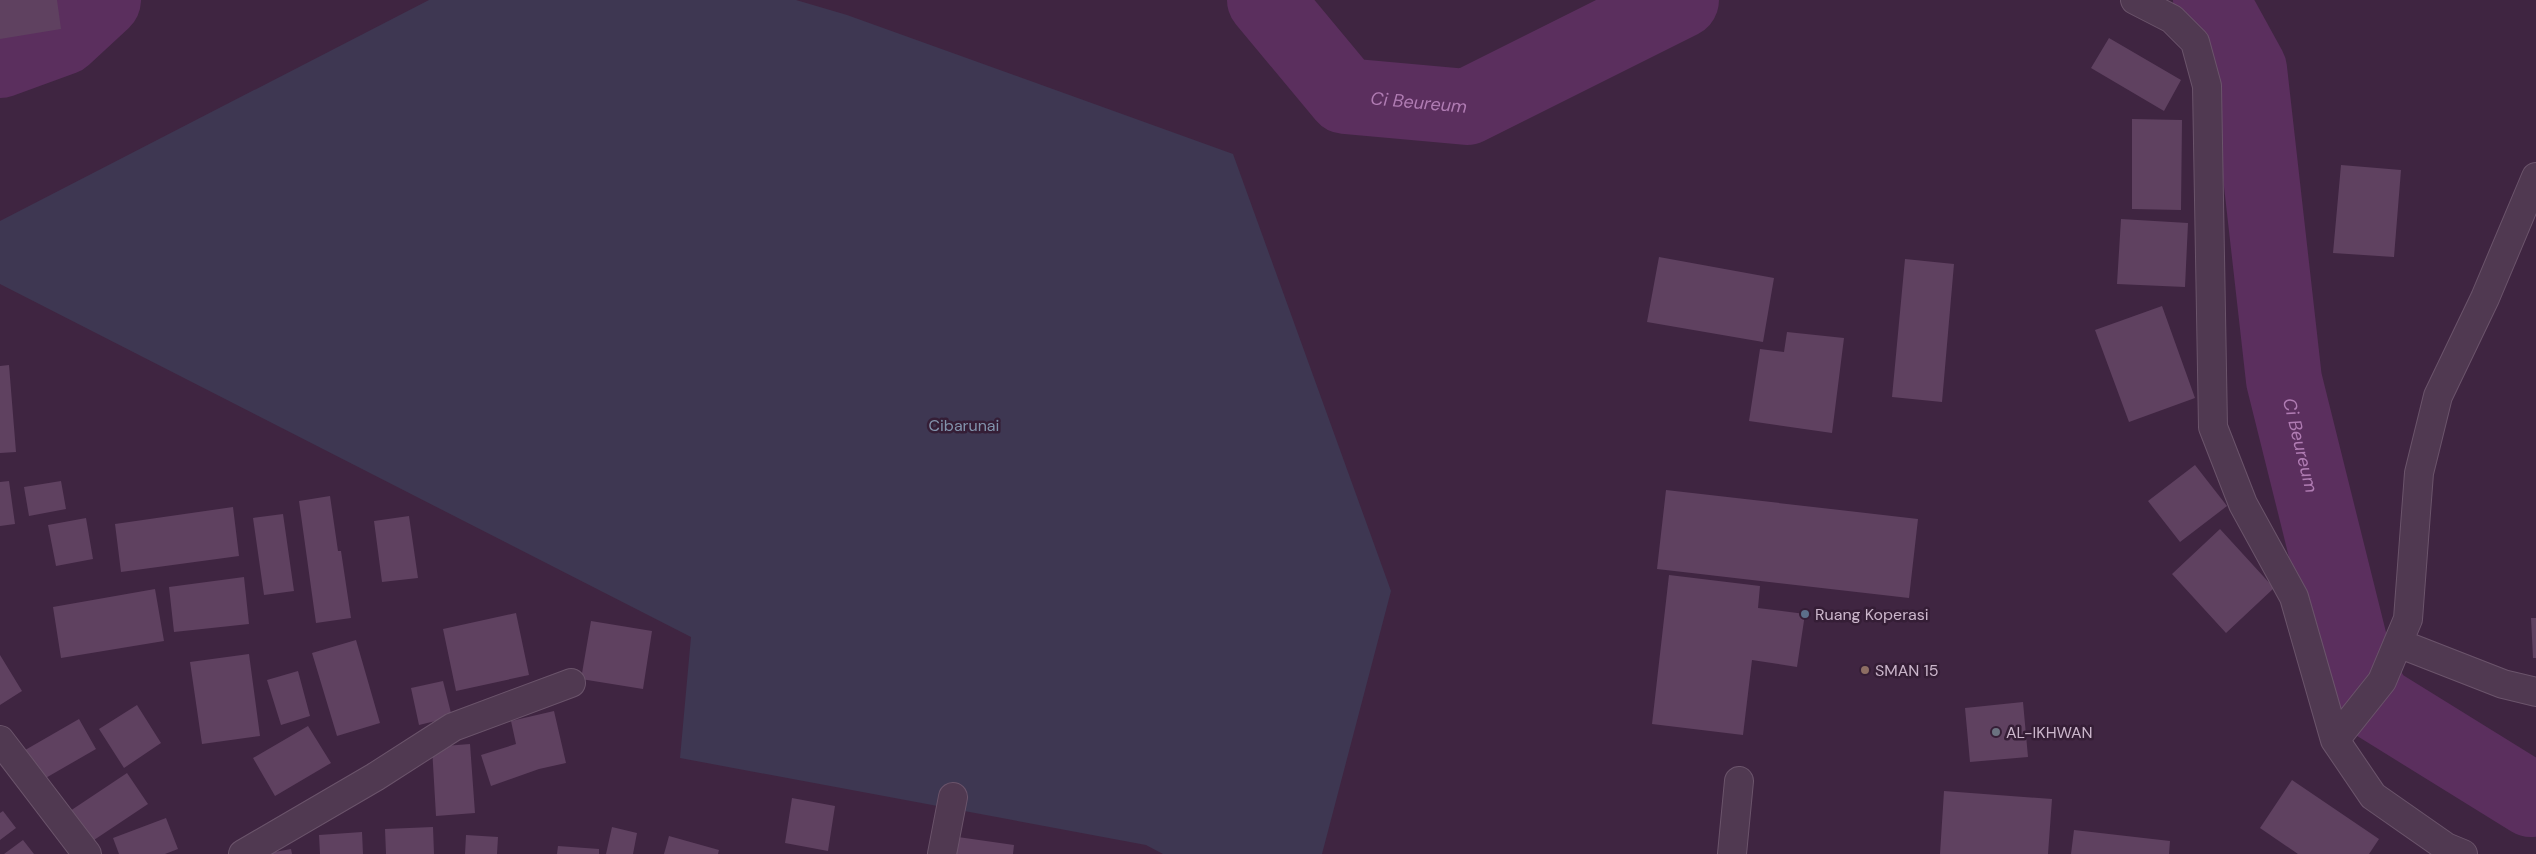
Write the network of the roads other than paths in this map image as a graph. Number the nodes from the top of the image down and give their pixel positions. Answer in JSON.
{"nodes":[{"id":1,"x":2135,"y":0,"type":"edge"},
{"id":2,"x":2536,"y":177,"type":"edge"},
{"id":3,"x":2398,"y":643,"type":"junction"},
{"id":4,"x":571,"y":683,"type":"dead end"},
{"id":5,"x":2536,"y":692,"type":"edge"},
{"id":6,"x":0,"y":740,"type":"edge"},
{"id":7,"x":2335,"y":740,"type":"junction"},
{"id":8,"x":1739,"y":781,"type":"dead end"},
{"id":9,"x":953,"y":797,"type":"dead end"},
{"id":10,"x":87,"y":854,"type":"edge"},
{"id":11,"x":243,"y":854,"type":"edge"},
{"id":12,"x":942,"y":854,"type":"edge"},
{"id":13,"x":1732,"y":854,"type":"edge"},
{"id":14,"x":2463,"y":854,"type":"edge"}],
"edges":[{"from":1,"to":7,"type":"street"},
{"from":2,"to":3,"type":"street"},
{"from":3,"to":5,"type":"street"},
{"from":3,"to":7,"type":"street"},
{"from":4,"to":11,"type":"street"},
{"from":6,"to":10,"type":"street"},
{"from":7,"to":14,"type":"street"},
{"from":8,"to":13,"type":"street"},
{"from":9,"to":12,"type":"street"}]}
